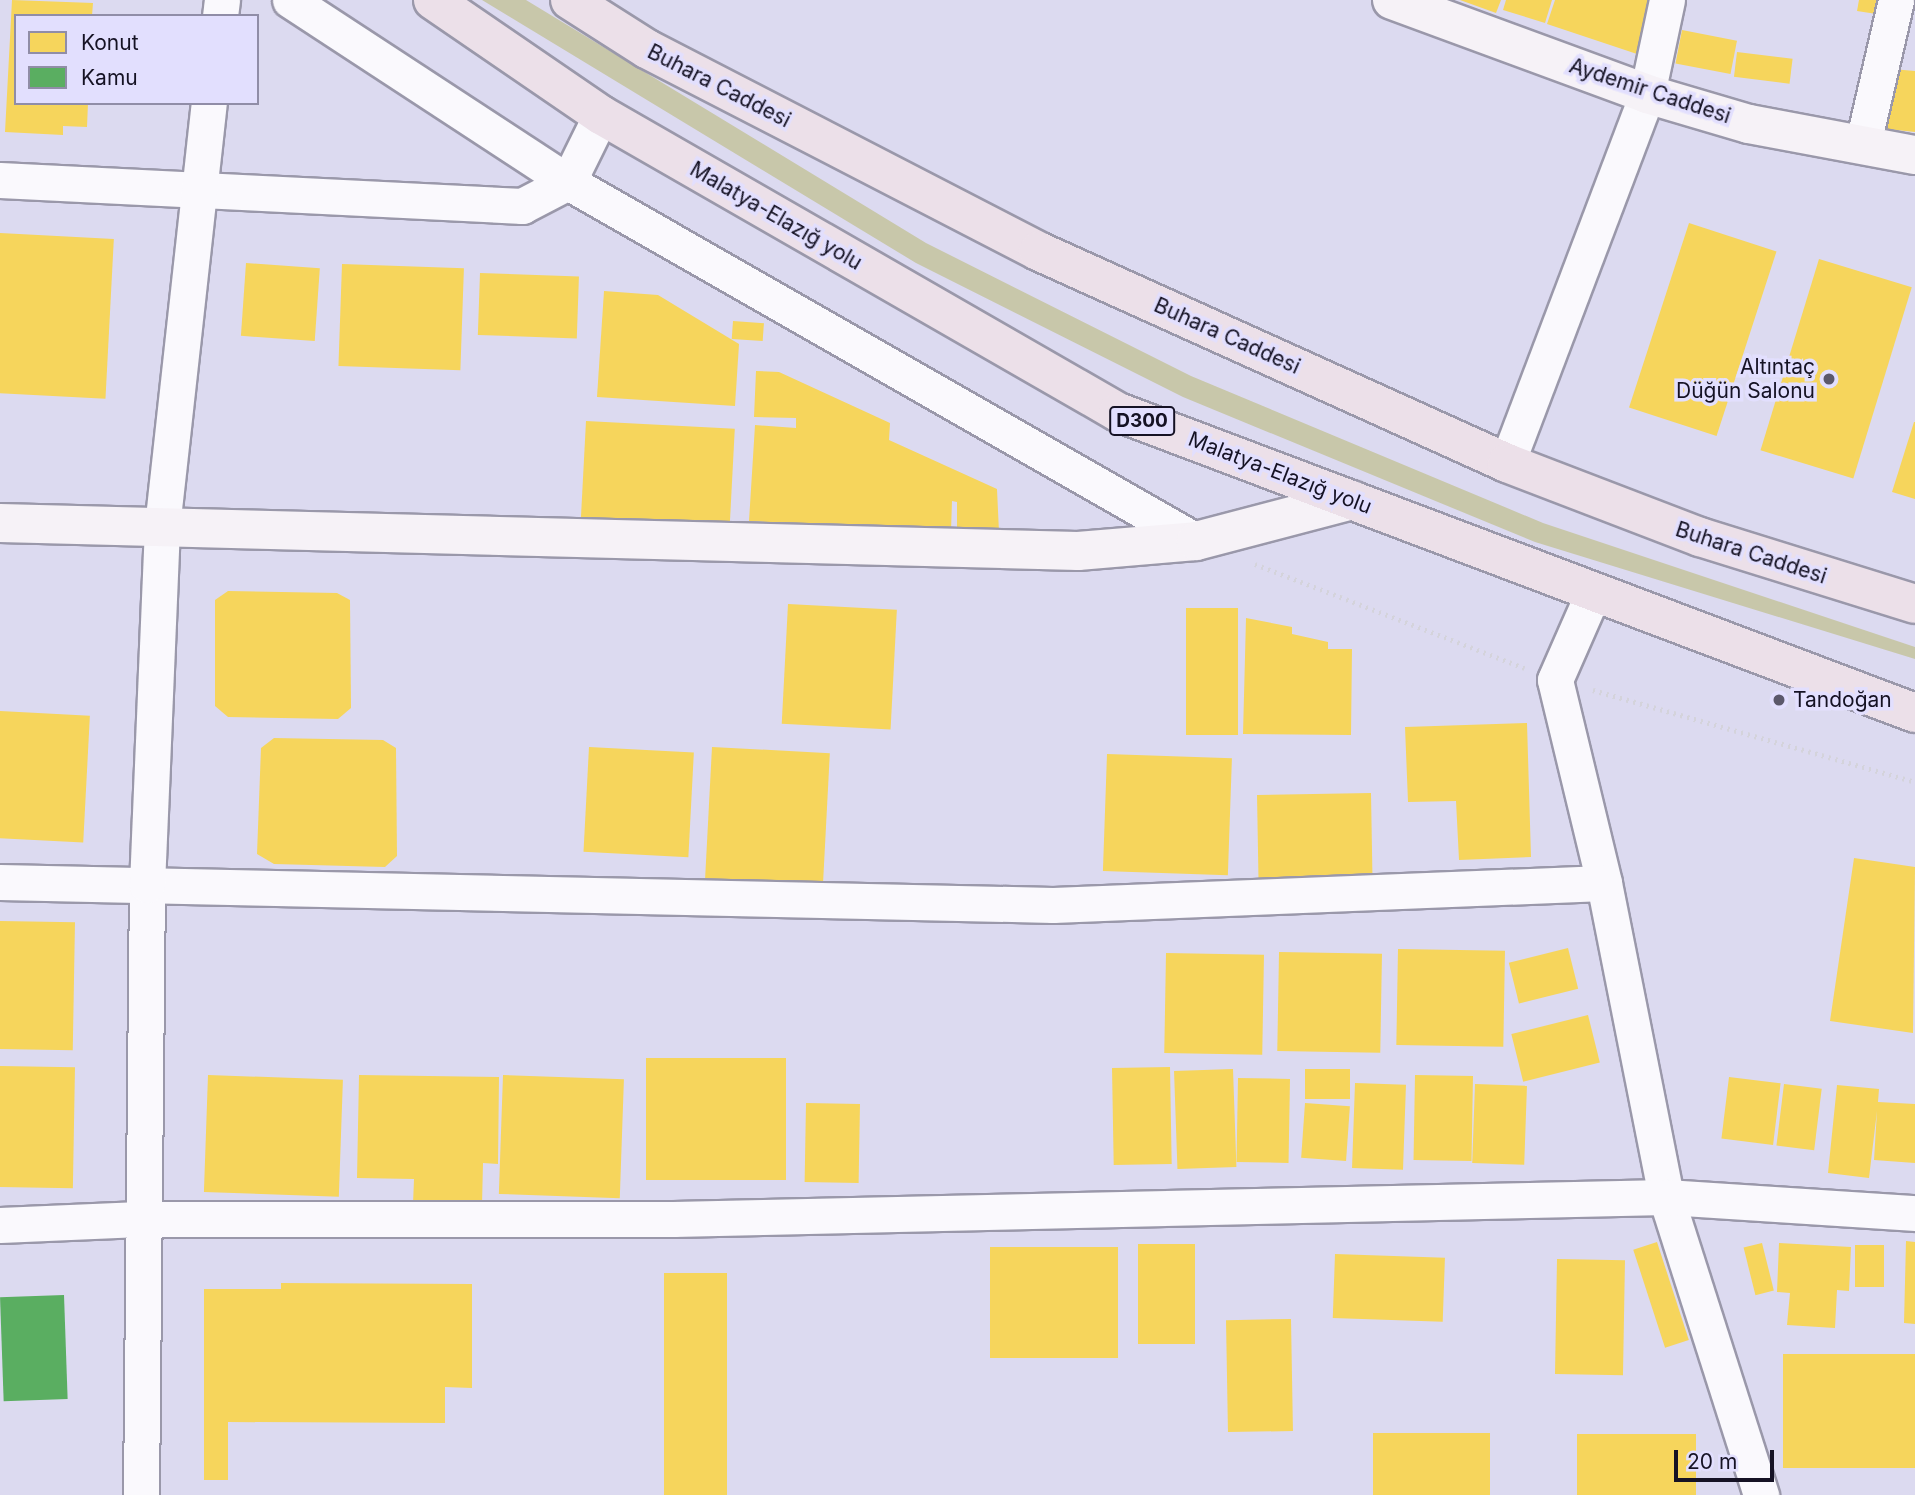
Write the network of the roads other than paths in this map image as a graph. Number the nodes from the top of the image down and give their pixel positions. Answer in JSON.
{"nodes":[{"id":1,"x":290,"y":0,"type":"edge"},
{"id":2,"x":433,"y":0,"type":"edge"},
{"id":3,"x":570,"y":0,"type":"edge"},
{"id":4,"x":1667,"y":0,"type":"edge"},
{"id":5,"x":1896,"y":0,"type":"edge"},
{"id":6,"x":1400,"y":2,"type":"edge"},
{"id":7,"x":1647,"y":94,"type":"junction"},
{"id":8,"x":209,"y":105,"type":"edge"},
{"id":9,"x":601,"y":115,"type":"junction"},
{"id":10,"x":1863,"y":144,"type":"junction"},
{"id":11,"x":1915,"y":155,"type":"edge"},
{"id":12,"x":0,"y":180,"type":"edge"},
{"id":13,"x":568,"y":182,"type":"junction"},
{"id":14,"x":197,"y":191,"type":"junction"},
{"id":15,"x":1507,"y":463,"type":"junction"},
{"id":16,"x":1352,"y":500,"type":"junction"},
{"id":17,"x":0,"y":523,"type":"edge"},
{"id":18,"x":162,"y":527,"type":"junction"},
{"id":19,"x":1196,"y":541,"type":"junction"},
{"id":20,"x":1594,"y":591,"type":"junction"},
{"id":21,"x":1915,"y":604,"type":"edge"},
{"id":22,"x":1915,"y":713,"type":"edge"},
{"id":23,"x":0,"y":882,"type":"edge"},
{"id":24,"x":1604,"y":883,"type":"junction"},
{"id":25,"x":147,"y":885,"type":"junction"},
{"id":26,"x":1666,"y":1197,"type":"junction"},
{"id":27,"x":1915,"y":1213,"type":"edge"},
{"id":28,"x":140,"y":1219,"type":"junction"},
{"id":29,"x":0,"y":1225,"type":"edge"},
{"id":30,"x":141,"y":1495,"type":"edge"},
{"id":31,"x":1761,"y":1495,"type":"edge"}],
"edges":[{"from":1,"to":13,"type":"street"},
{"from":2,"to":9,"type":"highway","name":"Malatya-Elazığ yolu","number":"D300"},
{"from":3,"to":15,"type":"highway","name":"Buhara Caddesi"},
{"from":4,"to":7,"type":"street"},
{"from":5,"to":10,"type":"street"},
{"from":6,"to":7,"type":"street","name":"Aydemir Caddesi"},
{"from":7,"to":10,"type":"street","name":"Aydemir Caddesi"},
{"from":7,"to":15,"type":"street"},
{"from":8,"to":14,"type":"street"},
{"from":9,"to":13,"type":"street"},
{"from":9,"to":16,"type":"highway","name":"Malatya-Elazığ yolu","number":"D300"},
{"from":10,"to":11,"type":"street","name":"Aydemir Caddesi"},
{"from":12,"to":14,"type":"street"},
{"from":13,"to":14,"type":"street"},
{"from":13,"to":19,"type":"street"},
{"from":14,"to":18,"type":"street"},
{"from":15,"to":21,"type":"highway","name":"Buhara Caddesi"},
{"from":16,"to":19,"type":"street"},
{"from":16,"to":20,"type":"highway","name":"Malatya-Elazığ yolu","number":"D300"},
{"from":17,"to":18,"type":"street"},
{"from":18,"to":19,"type":"street"},
{"from":18,"to":25,"type":"street"},
{"from":20,"to":22,"type":"highway","name":"Malatya-Elazığ yolu","number":"D300"},
{"from":20,"to":24,"type":"street"},
{"from":23,"to":25,"type":"street"},
{"from":24,"to":25,"type":"street"},
{"from":24,"to":26,"type":"street"},
{"from":25,"to":28,"type":"street"},
{"from":26,"to":27,"type":"street"},
{"from":26,"to":28,"type":"street"},
{"from":26,"to":31,"type":"street"},
{"from":28,"to":29,"type":"street"},
{"from":28,"to":30,"type":"street"}]}
